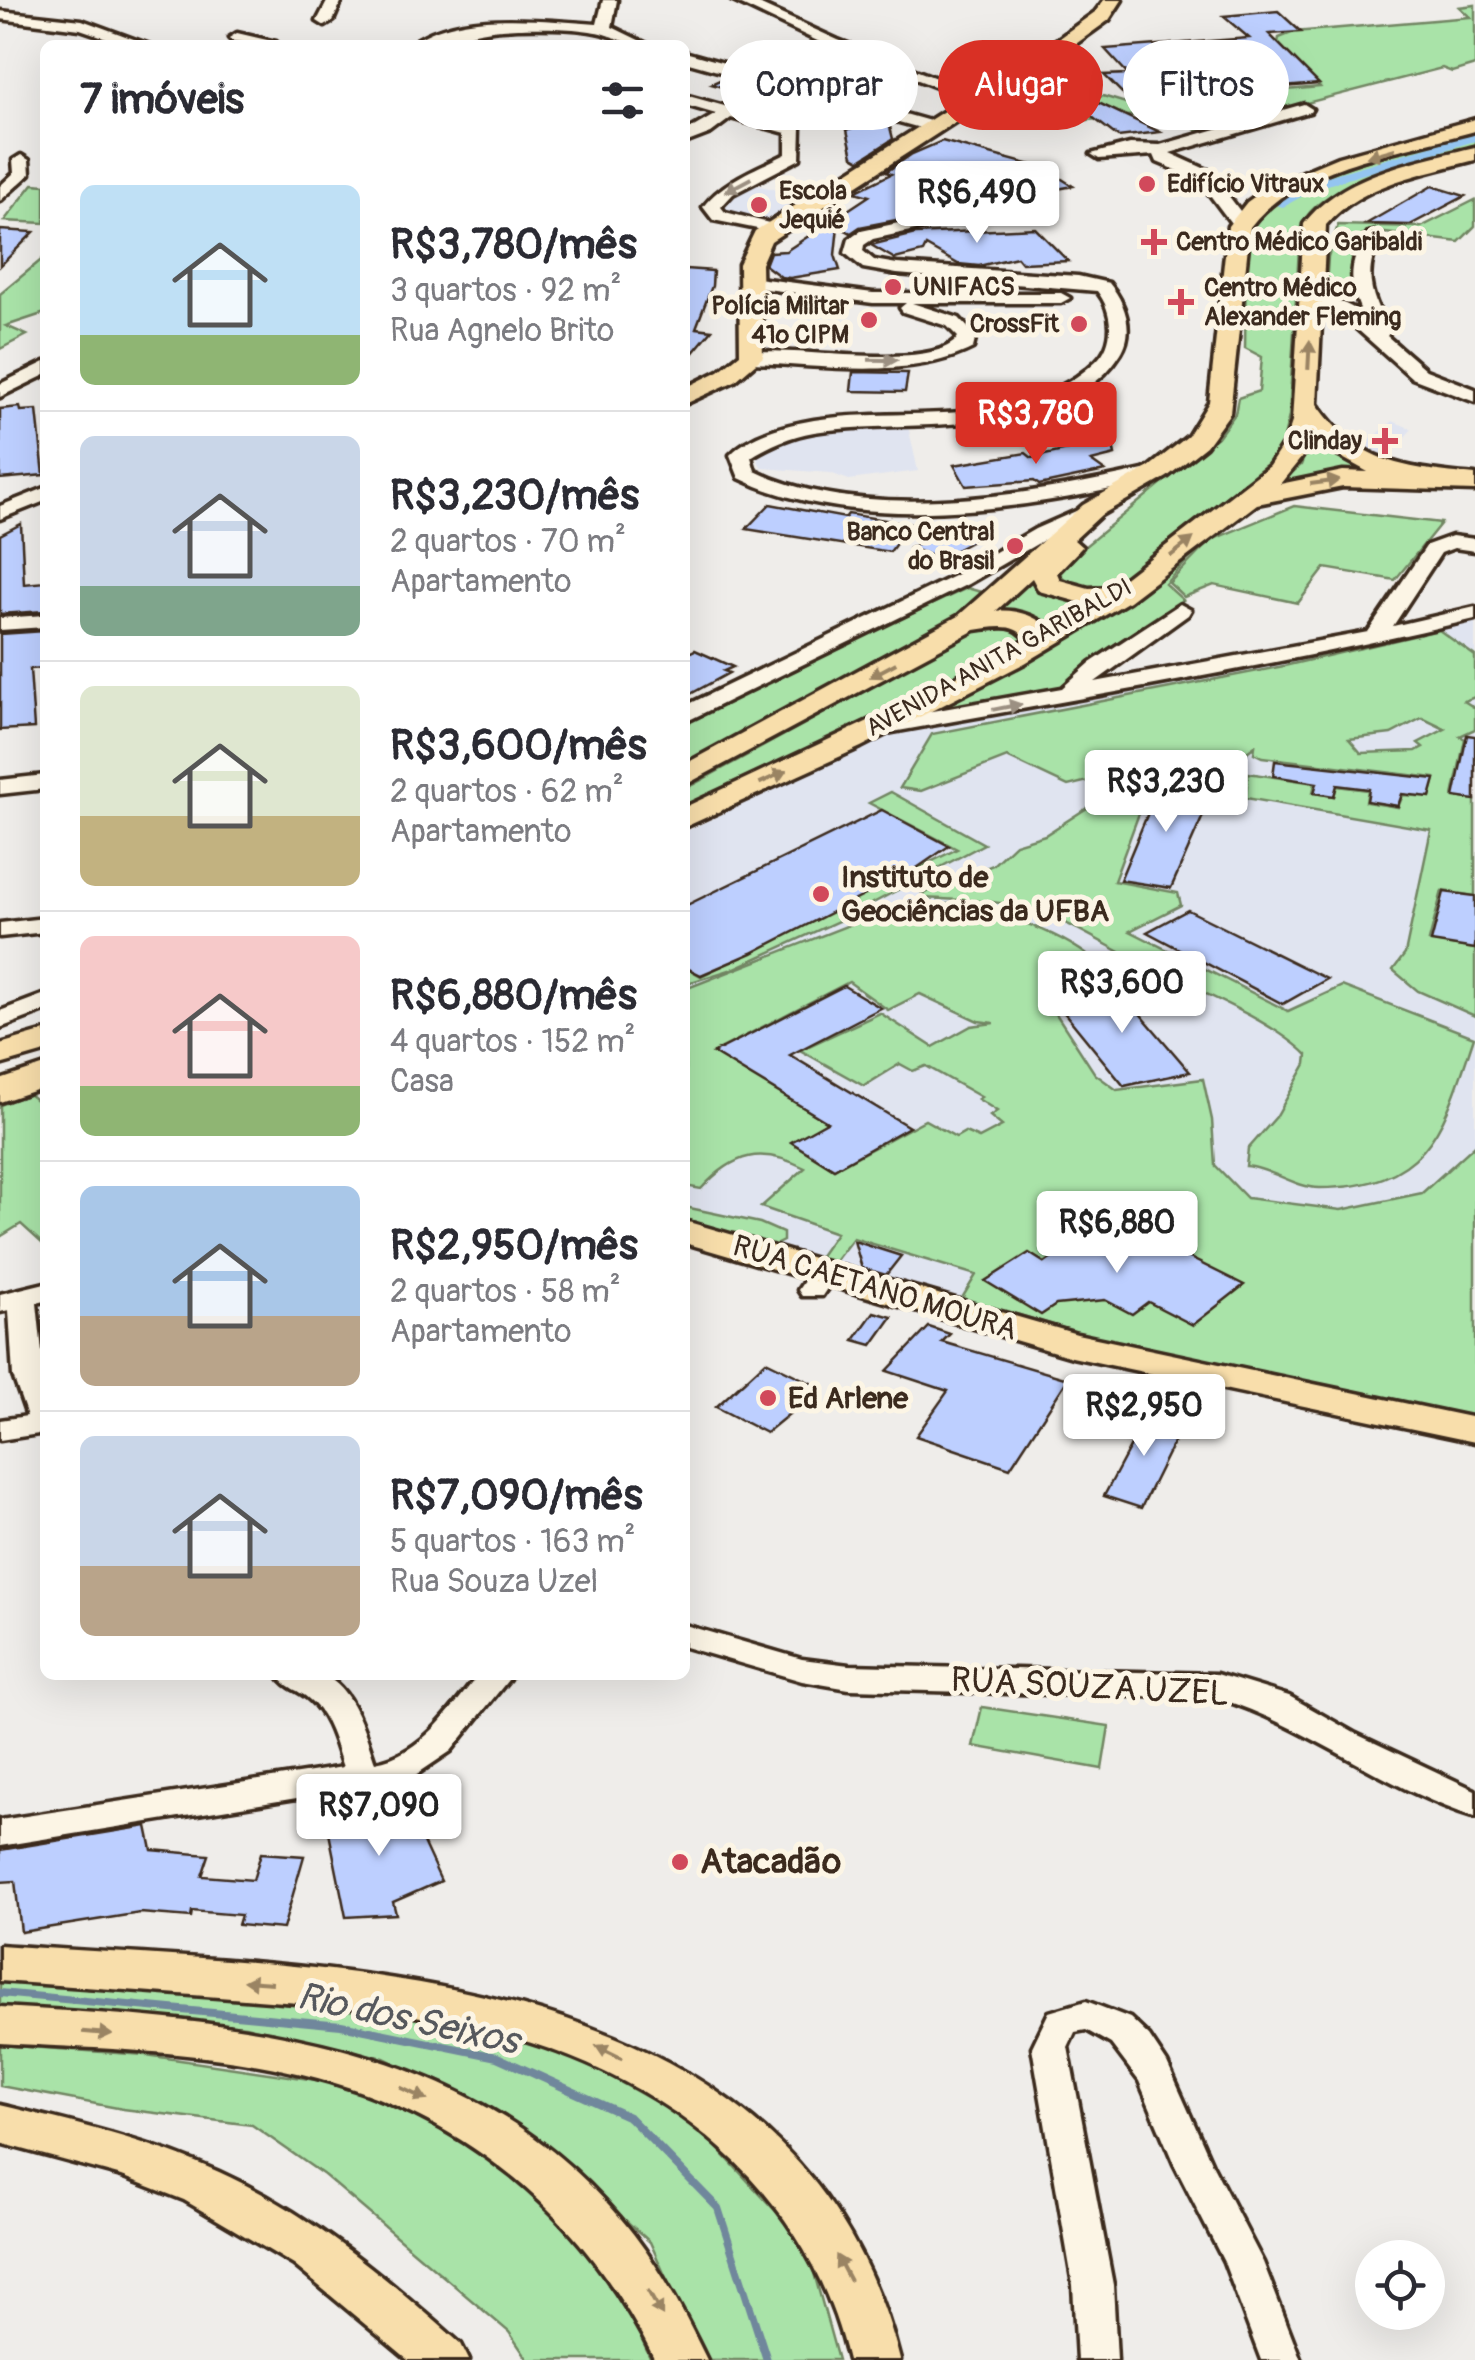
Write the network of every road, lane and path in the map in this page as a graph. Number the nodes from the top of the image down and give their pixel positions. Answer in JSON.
{"nodes":[{"id":1,"x":336,"y":0,"type":"edge"},
{"id":2,"x":610,"y":0,"type":"edge"},
{"id":3,"x":738,"y":0,"type":"edge"},
{"id":4,"x":1113,"y":0,"type":"edge"},
{"id":5,"x":0,"y":16,"type":"edge"},
{"id":6,"x":325,"y":21,"type":"dead end"},
{"id":7,"x":604,"y":29,"type":"junction"},
{"id":8,"x":450,"y":34,"type":"junction"},
{"id":9,"x":237,"y":38,"type":"dead end"},
{"id":10,"x":127,"y":40,"type":"edge"},
{"id":11,"x":246,"y":40,"type":"edge"},
{"id":12,"x":432,"y":40,"type":"edge"},
{"id":13,"x":472,"y":40,"type":"edge"},
{"id":14,"x":629,"y":40,"type":"edge"},
{"id":15,"x":1068,"y":40,"type":"edge"},
{"id":16,"x":690,"y":59,"type":"edge"},
{"id":17,"x":720,"y":68,"type":"edge"},
{"id":18,"x":938,"y":83,"type":"edge"},
{"id":19,"x":690,"y":101,"type":"edge"},
{"id":20,"x":1304,"y":109,"type":"dead end"},
{"id":21,"x":720,"y":110,"type":"edge"},
{"id":22,"x":720,"y":119,"type":"edge"},
{"id":23,"x":918,"y":122,"type":"edge"},
{"id":24,"x":938,"y":122,"type":"edge"},
{"id":25,"x":1475,"y":123,"type":"edge"},
{"id":26,"x":931,"y":126,"type":"junction"},
{"id":27,"x":1414,"y":128,"type":"dead end"},
{"id":28,"x":791,"y":130,"type":"edge"},
{"id":29,"x":795,"y":131,"type":"joint"},
{"id":30,"x":690,"y":136,"type":"edge"},
{"id":31,"x":1161,"y":150,"type":"junction"},
{"id":32,"x":1475,"y":152,"type":"edge"},
{"id":33,"x":2,"y":153,"type":"edge"},
{"id":34,"x":1099,"y":154,"type":"dead end"},
{"id":35,"x":40,"y":157,"type":"edge"},
{"id":36,"x":21,"y":160,"type":"junction"},
{"id":37,"x":0,"y":196,"type":"edge"},
{"id":38,"x":978,"y":211,"type":"dead end"},
{"id":39,"x":1240,"y":223,"type":"junction"},
{"id":40,"x":771,"y":229,"type":"junction"},
{"id":41,"x":1374,"y":237,"type":"dead end"},
{"id":42,"x":750,"y":282,"type":"junction"},
{"id":43,"x":873,"y":298,"type":"junction"},
{"id":44,"x":1112,"y":299,"type":"junction"},
{"id":45,"x":1312,"y":299,"type":"junction"},
{"id":46,"x":1392,"y":351,"type":"junction"},
{"id":47,"x":751,"y":358,"type":"junction"},
{"id":48,"x":40,"y":370,"type":"edge"},
{"id":49,"x":0,"y":390,"type":"edge"},
{"id":50,"x":690,"y":394,"type":"edge"},
{"id":51,"x":1475,"y":396,"type":"edge"},
{"id":52,"x":1306,"y":406,"type":"junction"},
{"id":53,"x":1158,"y":472,"type":"junction"},
{"id":54,"x":1462,"y":482,"type":"edge"},
{"id":55,"x":40,"y":496,"type":"edge"},
{"id":56,"x":1012,"y":498,"type":"junction"},
{"id":57,"x":1246,"y":499,"type":"junction"},
{"id":58,"x":1092,"y":510,"type":"junction"},
{"id":59,"x":0,"y":513,"type":"edge"},
{"id":60,"x":1475,"y":545,"type":"edge"},
{"id":61,"x":961,"y":580,"type":"junction"},
{"id":62,"x":1119,"y":595,"type":"junction"},
{"id":63,"x":1180,"y":610,"type":"dead end"},
{"id":64,"x":1475,"y":613,"type":"edge"},
{"id":65,"x":973,"y":617,"type":"junction"},
{"id":66,"x":40,"y":621,"type":"edge"},
{"id":67,"x":0,"y":624,"type":"edge"},
{"id":68,"x":1376,"y":635,"type":"junction"},
{"id":69,"x":1040,"y":640,"type":"junction"},
{"id":70,"x":1098,"y":668,"type":"junction"},
{"id":71,"x":1134,"y":684,"type":"junction"},
{"id":72,"x":1068,"y":695,"type":"junction"},
{"id":73,"x":690,"y":713,"type":"edge"},
{"id":74,"x":876,"y":728,"type":"junction"},
{"id":75,"x":690,"y":773,"type":"edge"},
{"id":76,"x":40,"y":783,"type":"edge"},
{"id":77,"x":0,"y":787,"type":"edge"},
{"id":78,"x":690,"y":816,"type":"edge"},
{"id":79,"x":40,"y":926,"type":"edge"},
{"id":80,"x":0,"y":930,"type":"edge"},
{"id":81,"x":40,"y":1004,"type":"edge"},
{"id":82,"x":0,"y":1020,"type":"edge"},
{"id":83,"x":40,"y":1043,"type":"edge"},
{"id":84,"x":0,"y":1056,"type":"edge"},
{"id":85,"x":40,"y":1077,"type":"edge"},
{"id":86,"x":0,"y":1092,"type":"edge"},
{"id":87,"x":690,"y":1234,"type":"edge"},
{"id":88,"x":30,"y":1298,"type":"edge"},
{"id":89,"x":40,"y":1409,"type":"edge"},
{"id":90,"x":40,"y":1424,"type":"edge"},
{"id":91,"x":0,"y":1430,"type":"edge"},
{"id":92,"x":1475,"y":1430,"type":"edge"},
{"id":93,"x":690,"y":1637,"type":"edge"},
{"id":94,"x":310,"y":1680,"type":"edge"},
{"id":95,"x":492,"y":1680,"type":"edge"},
{"id":96,"x":363,"y":1777,"type":"junction"},
{"id":97,"x":1475,"y":1804,"type":"edge"},
{"id":98,"x":0,"y":1833,"type":"edge"},
{"id":99,"x":0,"y":1964,"type":"edge"},
{"id":100,"x":0,"y":2025,"type":"edge"},
{"id":101,"x":0,"y":2124,"type":"edge"},
{"id":102,"x":442,"y":2360,"type":"edge"},
{"id":103,"x":681,"y":2360,"type":"edge"},
{"id":104,"x":874,"y":2360,"type":"edge"},
{"id":105,"x":1097,"y":2360,"type":"edge"},
{"id":106,"x":1281,"y":2360,"type":"edge"}],
"edges":[{"from":1,"to":6,"type":"street"},
{"from":2,"to":7,"type":"street"},
{"from":3,"to":18,"type":"street"},
{"from":4,"to":15,"type":"main road"},
{"from":5,"to":10,"type":"street"},
{"from":7,"to":8,"type":"street"},
{"from":7,"to":14,"type":"street"},
{"from":8,"to":12,"type":"street"},
{"from":8,"to":13,"type":"street"},
{"from":9,"to":11,"type":"street"},
{"from":16,"to":17,"type":"street"},
{"from":19,"to":21,"type":"street"},
{"from":20,"to":31,"type":"street"},
{"from":22,"to":30,"type":"street"},
{"from":23,"to":26,"type":"street"},
{"from":24,"to":26,"type":"main road"},
{"from":25,"to":27,"type":"main road"},
{"from":25,"to":39,"type":"main road","one_way":true},
{"from":26,"to":40,"type":"main road"},
{"from":28,"to":29,"type":"street"},
{"from":29,"to":40,"type":"street","one_way":true},
{"from":31,"to":34,"type":"street"},
{"from":31,"to":39,"type":"street"},
{"from":32,"to":45,"type":"main road","name":"AVENIDA ANITA GARIBALDI"},
{"from":33,"to":36,"type":"street"},
{"from":35,"to":36,"type":"street"},
{"from":36,"to":37,"type":"street"},
{"from":38,"to":44,"type":"street"},
{"from":39,"to":53,"type":"main road","name":"AVENIDA ANITA GARIBALDI"},
{"from":40,"to":42,"type":"main road"},
{"from":41,"to":46,"type":"street"},
{"from":42,"to":43,"type":"street"},
{"from":42,"to":47,"type":"main road"},
{"from":43,"to":44,"type":"street"},
{"from":47,"to":43,"type":"street","one_way":true},
{"from":44,"to":56,"type":"street"},
{"from":45,"to":46,"type":"street"},
{"from":52,"to":45,"type":"main road","name":"AVENIDA ANITA GARIBALDI","one_way":true},
{"from":46,"to":51,"type":"street"},
{"from":47,"to":50,"type":"main road"},
{"from":48,"to":49,"type":"street"},
{"from":52,"to":54,"type":"main road"},
{"from":52,"to":57,"type":"main road","name":"AVENIDA ANITA GARIBALDI"},
{"from":53,"to":56,"type":"street"},
{"from":53,"to":58,"type":"main road","name":"AVENIDA ANITA GARIBALDI"},
{"from":53,"to":62,"type":"main road"},
{"from":57,"to":54,"type":"main road","one_way":true},
{"from":55,"to":59,"type":"street"},
{"from":56,"to":58,"type":"street"},
{"from":62,"to":57,"type":"main road","name":"AVENIDA ANITA GARIBALDI","one_way":true},
{"from":58,"to":61,"type":"street","name":"AVENIDA ANITA GARIBALDI"},
{"from":58,"to":65,"type":"main road","name":"AVENIDA ANITA GARIBALDI"},
{"from":60,"to":68,"type":"street"},
{"from":61,"to":65,"type":"street","name":"AVENIDA ANITA GARIBALDI"},
{"from":61,"to":73,"type":"street","name":"AVENIDA ANITA GARIBALDI"},
{"from":62,"to":69,"type":"main road","name":"AVENIDA ANITA GARIBALDI"},
{"from":63,"to":70,"type":"street"},
{"from":64,"to":68,"type":"street"},
{"from":65,"to":69,"type":"main road"},
{"from":65,"to":75,"type":"main road","name":"AVENIDA ANITA GARIBALDI","one_way":true},
{"from":66,"to":67,"type":"street"},
{"from":68,"to":71,"type":"street"},
{"from":69,"to":74,"type":"main road","name":"AVENIDA ANITA GARIBALDI"},
{"from":70,"to":71,"type":"street"},
{"from":70,"to":72,"type":"street"},
{"from":71,"to":72,"type":"street"},
{"from":74,"to":72,"type":"street","one_way":true},
{"from":78,"to":74,"type":"main road","name":"AVENIDA ANITA GARIBALDI","one_way":true},
{"from":76,"to":77,"type":"street"},
{"from":79,"to":80,"type":"street"},
{"from":81,"to":82,"type":"street"},
{"from":83,"to":84,"type":"main road"},
{"from":85,"to":86,"type":"main road"},
{"from":87,"to":92,"type":"main road","name":"RUA CAETANO MOURA"},
{"from":88,"to":89,"type":"street"},
{"from":90,"to":91,"type":"street"},
{"from":93,"to":97,"type":"street","name":"RUA SOUZA UZEL"},
{"from":94,"to":96,"type":"street"},
{"from":95,"to":96,"type":"street"},
{"from":96,"to":98,"type":"street"},
{"from":104,"to":99,"type":"main road","one_way":true},
{"from":100,"to":103,"type":"main road","one_way":true},
{"from":101,"to":102,"type":"main road"},
{"from":105,"to":106,"type":"street"}]}
